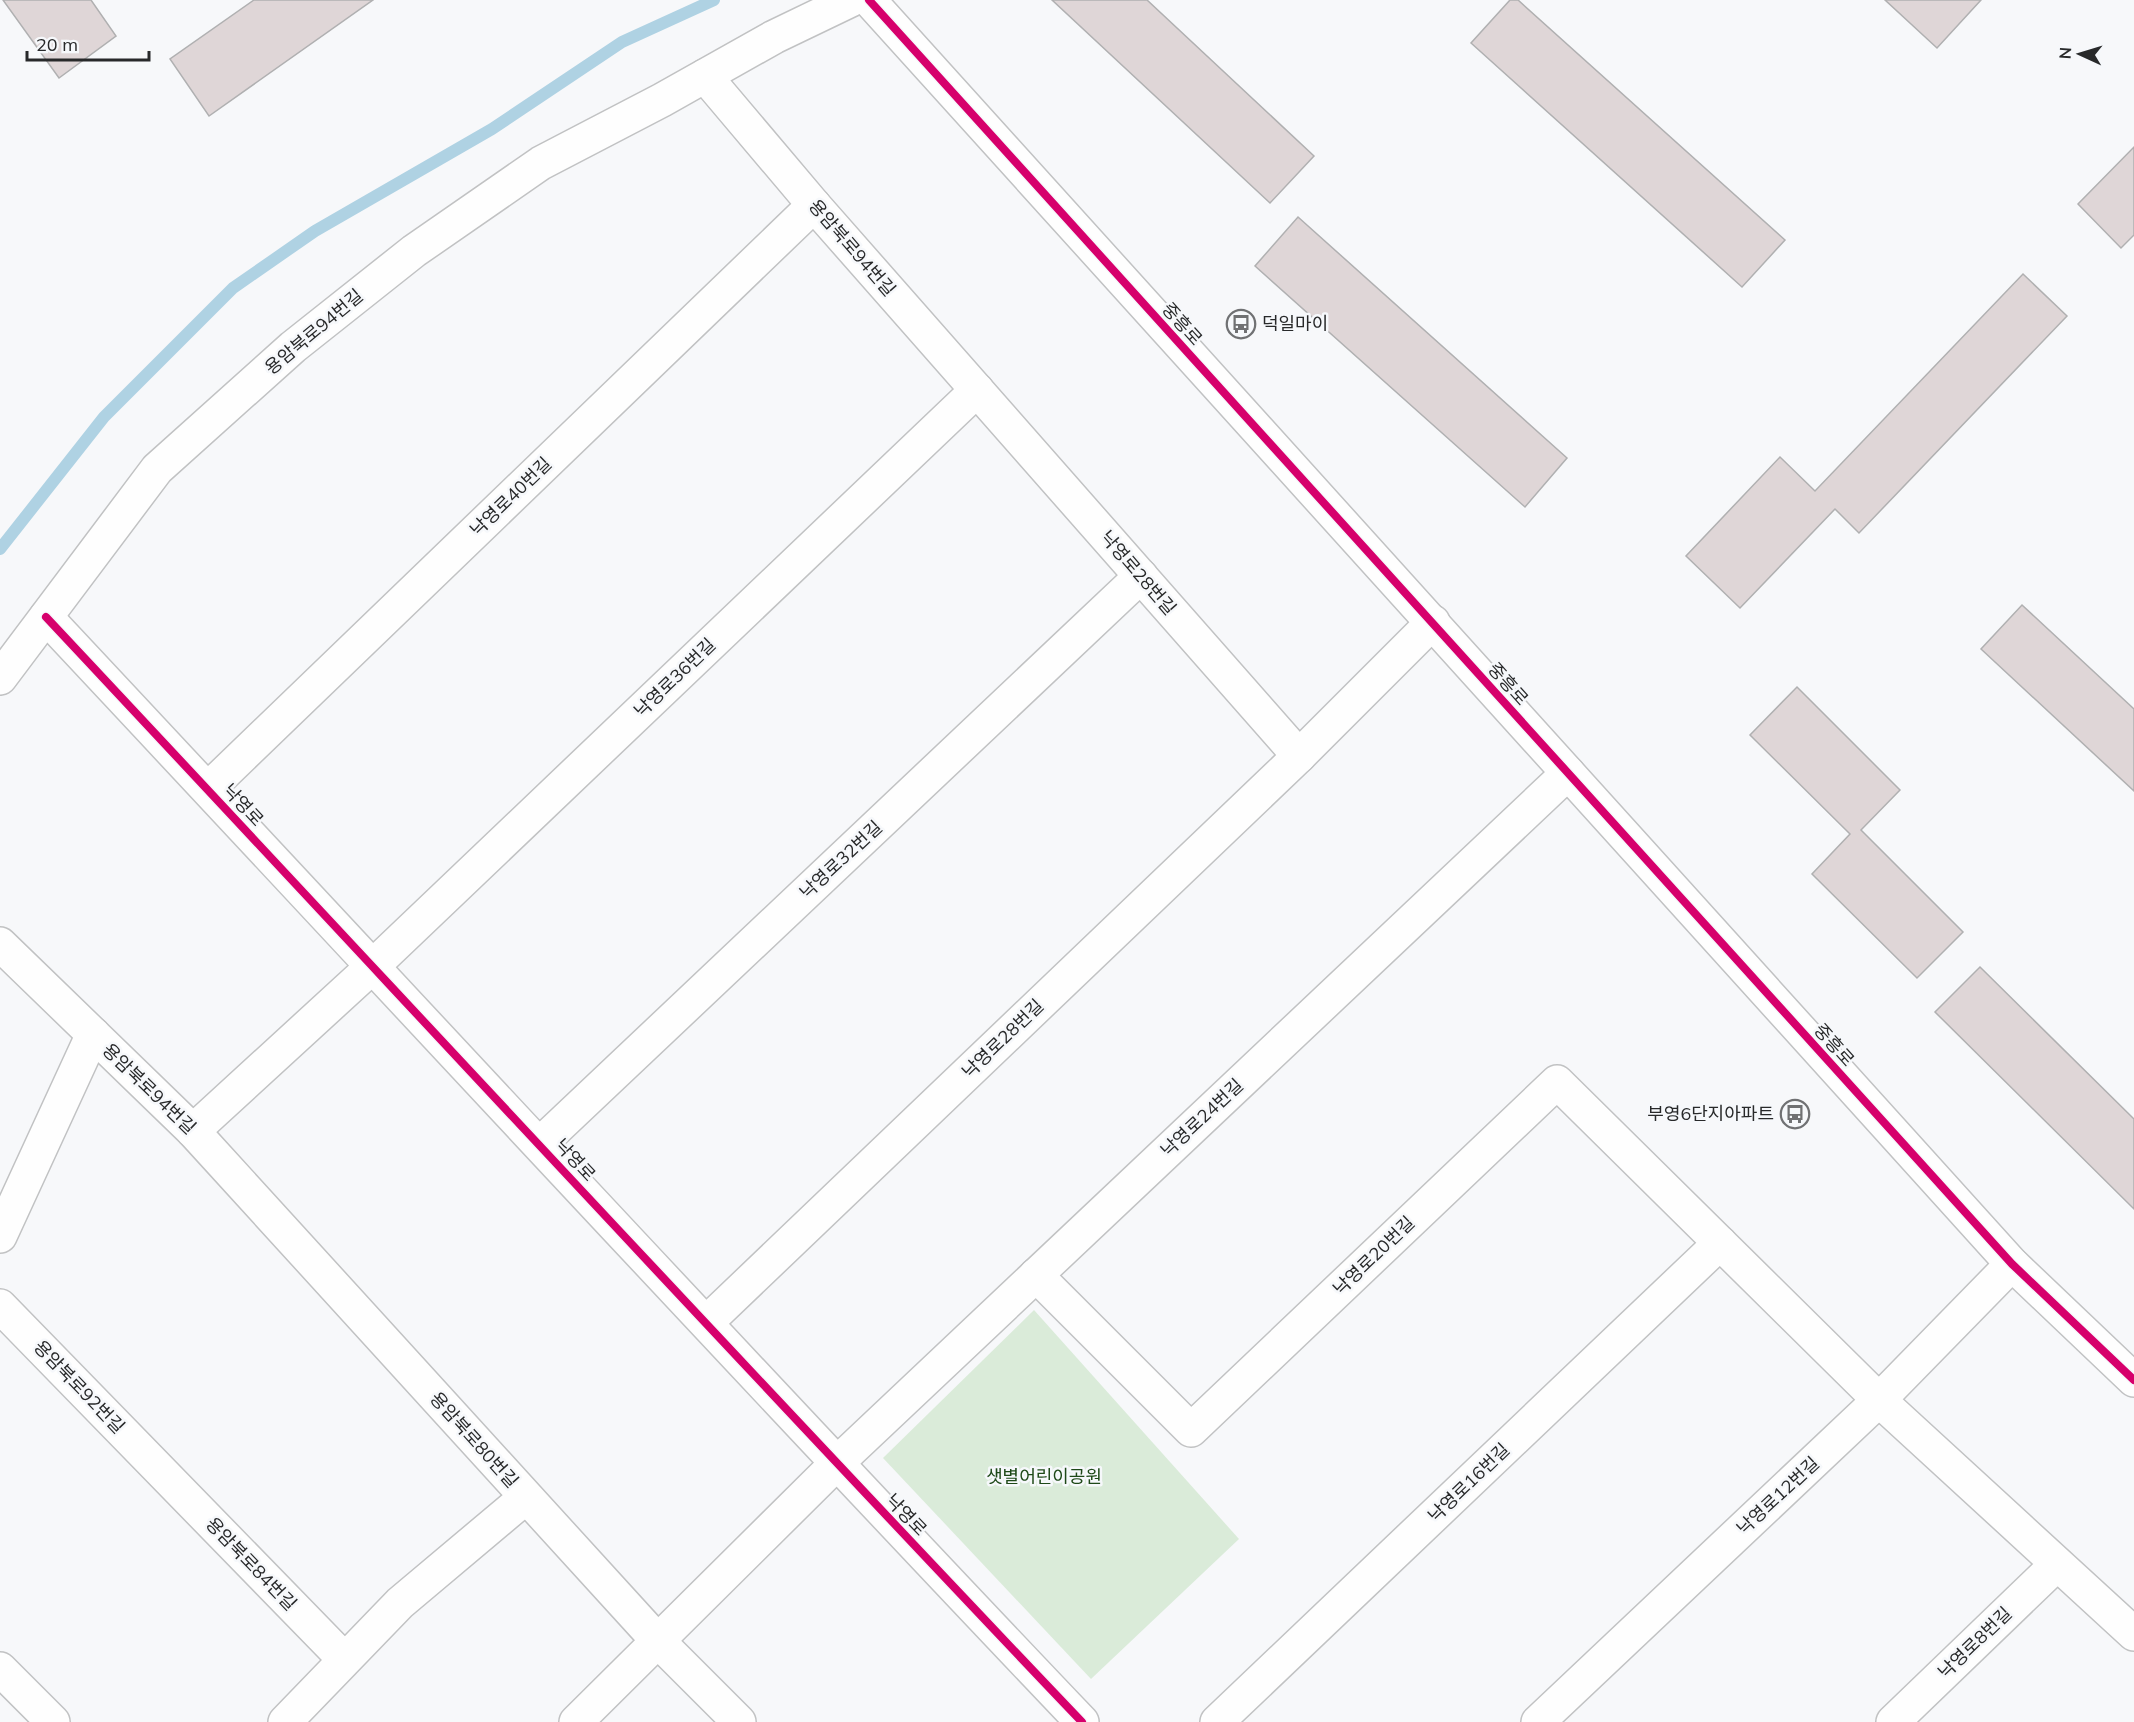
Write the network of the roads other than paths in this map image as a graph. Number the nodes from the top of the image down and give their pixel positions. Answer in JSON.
{"nodes":[{"id":1,"x":850,"y":0,"type":"edge"},
{"id":2,"x":869,"y":0,"type":"edge"},
{"id":3,"x":705,"y":76,"type":"junction"},
{"id":4,"x":814,"y":205,"type":"junction"},
{"id":5,"x":977,"y":390,"type":"junction"},
{"id":6,"x":1001,"y":418,"type":"joint"},
{"id":7,"x":1141,"y":576,"type":"junction"},
{"id":8,"x":46,"y":617,"type":"junction"},
{"id":9,"x":1432,"y":622,"type":"junction"},
{"id":10,"x":0,"y":678,"type":"edge"},
{"id":11,"x":1299,"y":756,"type":"junction"},
{"id":12,"x":1568,"y":773,"type":"junction"},
{"id":13,"x":208,"y":789,"type":"junction"},
{"id":14,"x":0,"y":944,"type":"edge"},
{"id":15,"x":374,"y":966,"type":"junction"},
{"id":16,"x":93,"y":1034,"type":"junction"},
{"id":17,"x":194,"y":1131,"type":"junction"},
{"id":18,"x":540,"y":1144,"type":"junction"},
{"id":19,"x":0,"y":1236,"type":"edge"},
{"id":20,"x":292,"y":1239,"type":"joint"},
{"id":21,"x":1720,"y":1243,"type":"junction"},
{"id":22,"x":2012,"y":1264,"type":"junction"},
{"id":23,"x":1036,"y":1275,"type":"junction"},
{"id":24,"x":0,"y":1306,"type":"edge"},
{"id":25,"x":707,"y":1323,"type":"junction"},
{"id":26,"x":2134,"y":1380,"type":"edge"},
{"id":27,"x":1879,"y":1400,"type":"junction"},
{"id":28,"x":836,"y":1464,"type":"junction"},
{"id":29,"x":158,"y":1469,"type":"joint"},
{"id":30,"x":526,"y":1497,"type":"junction"},
{"id":31,"x":2057,"y":1564,"type":"junction"},
{"id":32,"x":2134,"y":1634,"type":"edge"},
{"id":33,"x":657,"y":1640,"type":"junction"},
{"id":34,"x":344,"y":1659,"type":"junction"},
{"id":35,"x":0,"y":1669,"type":"edge"},
{"id":36,"x":53,"y":1722,"type":"edge"},
{"id":37,"x":285,"y":1722,"type":"edge"},
{"id":38,"x":576,"y":1722,"type":"edge"},
{"id":39,"x":739,"y":1722,"type":"edge"},
{"id":40,"x":1082,"y":1722,"type":"edge"},
{"id":41,"x":1217,"y":1722,"type":"edge"},
{"id":42,"x":1539,"y":1722,"type":"edge"},
{"id":43,"x":1893,"y":1722,"type":"edge"}],
"edges":[{"from":1,"to":3,"type":"street","name":"용암북로94번길"},
{"from":2,"to":9,"type":"street","name":"중흥로"},
{"from":3,"to":4,"type":"street","name":"용암북로94번길"},
{"from":3,"to":8,"type":"street","name":"용암북로94번길"},
{"from":4,"to":5,"type":"street","name":"용암북로94번길"},
{"from":4,"to":13,"type":"street","name":"낙영로40번길"},
{"from":5,"to":6,"type":"street","name":"용암북로94번길"},
{"from":5,"to":15,"type":"street","name":"낙영로36번길"},
{"from":6,"to":7,"type":"street","name":"낙영로28번길"},
{"from":7,"to":11,"type":"street","name":"낙영로28번길"},
{"from":7,"to":18,"type":"street","name":"낙영로32번길"},
{"from":8,"to":10,"type":"street","name":"용암북로94번길"},
{"from":8,"to":13,"type":"street","name":"낙영로"},
{"from":9,"to":11,"type":"street","name":"낙영로28번길"},
{"from":9,"to":12,"type":"street","name":"중흥로"},
{"from":11,"to":25,"type":"street","name":"낙영로28번길"},
{"from":12,"to":22,"type":"street","name":"중흥로"},
{"from":12,"to":23,"type":"street","name":"낙영로24번길"},
{"from":13,"to":15,"type":"street","name":"낙영로"},
{"from":14,"to":16,"type":"street","name":"용암북로94번길"},
{"from":15,"to":17,"type":"street","name":"낙영로36번길"},
{"from":15,"to":18,"type":"street","name":"낙영로"},
{"from":16,"to":17,"type":"street","name":"용암북로94번길"},
{"from":16,"to":19,"type":"street"},
{"from":17,"to":20,"type":"street","name":"용암북로94번길"},
{"from":18,"to":25,"type":"street","name":"낙영로"},
{"from":20,"to":30,"type":"street","name":"용암북로80번길"},
{"from":21,"to":23,"type":"street","name":"낙영로20번길"},
{"from":21,"to":27,"type":"street"},
{"from":21,"to":41,"type":"street","name":"낙영로16번길"},
{"from":22,"to":26,"type":"street","name":"중흥로"},
{"from":22,"to":27,"type":"street","name":"낙영로12번길"},
{"from":23,"to":28,"type":"street","name":"낙영로24번길"},
{"from":24,"to":29,"type":"street","name":"용암북로92번길"},
{"from":25,"to":28,"type":"street","name":"낙영로"},
{"from":27,"to":31,"type":"street"},
{"from":27,"to":42,"type":"street","name":"낙영로12번길"},
{"from":28,"to":33,"type":"street"},
{"from":28,"to":40,"type":"street","name":"낙영로"},
{"from":29,"to":34,"type":"street","name":"용암북로84번길"},
{"from":30,"to":33,"type":"street","name":"용암북로80번길"},
{"from":30,"to":34,"type":"street"},
{"from":31,"to":32,"type":"street"},
{"from":31,"to":43,"type":"street","name":"낙영로8번길"},
{"from":33,"to":38,"type":"street"},
{"from":33,"to":39,"type":"street","name":"용암북로80번길"},
{"from":34,"to":37,"type":"street"},
{"from":35,"to":36,"type":"street"}]}
